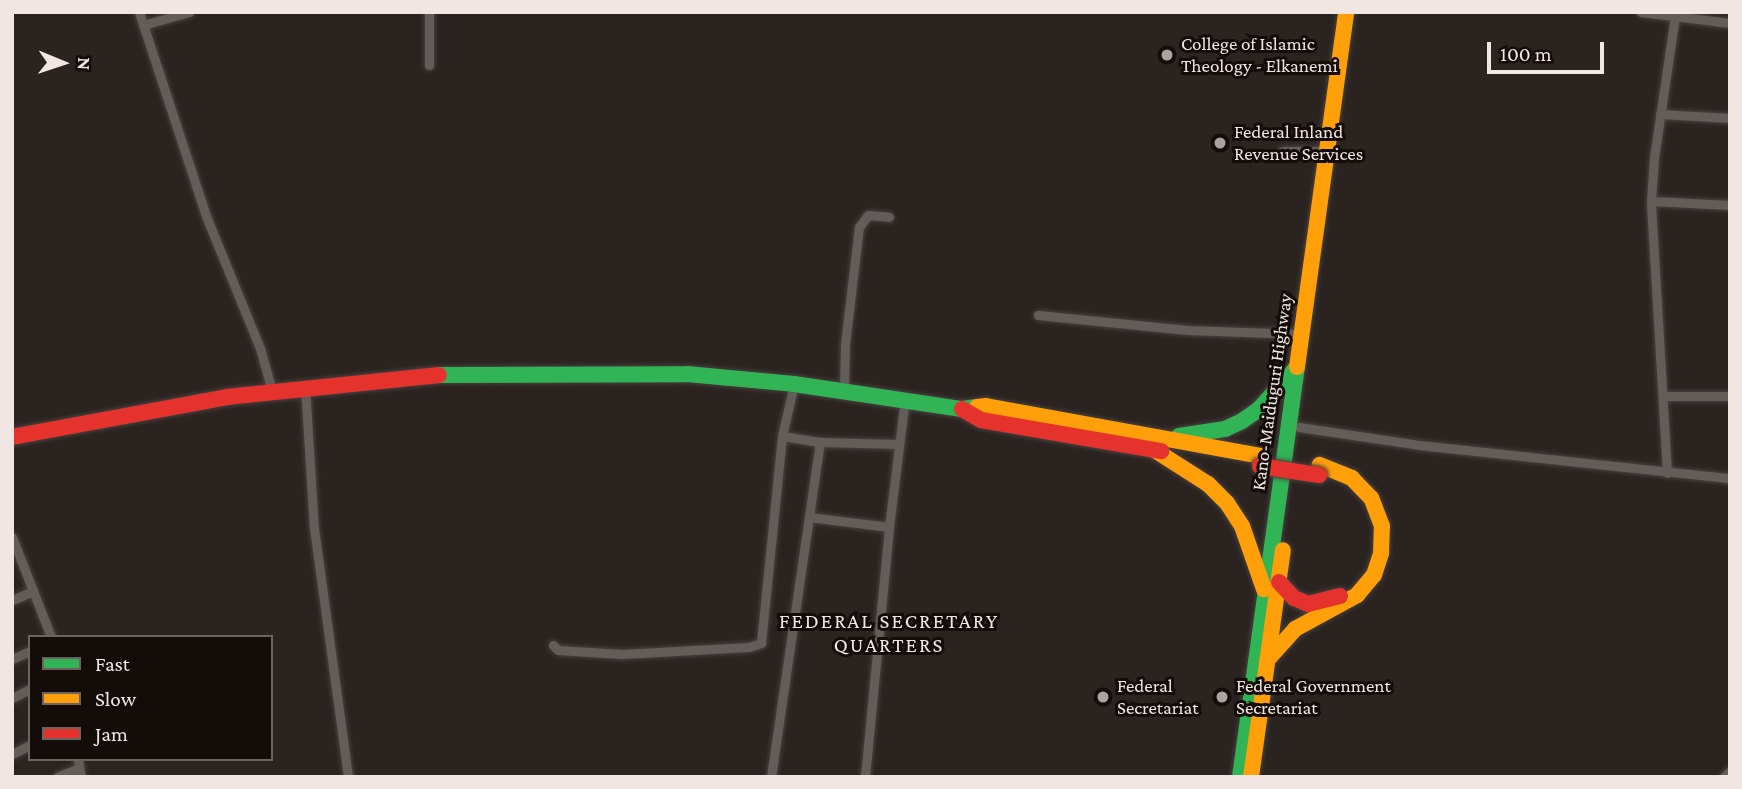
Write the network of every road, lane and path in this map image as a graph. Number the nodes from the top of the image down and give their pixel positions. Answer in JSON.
{"nodes":[{"id":1,"x":139,"y":12,"type":"edge"},
{"id":2,"x":189,"y":12,"type":"edge"},
{"id":3,"x":429,"y":12,"type":"edge"},
{"id":4,"x":1346,"y":12,"type":"edge"},
{"id":5,"x":1356,"y":12,"type":"edge"},
{"id":6,"x":1643,"y":12,"type":"edge"},
{"id":7,"x":1675,"y":16,"type":"junction"},
{"id":8,"x":1730,"y":23,"type":"edge"},
{"id":9,"x":143,"y":25,"type":"junction"},
{"id":10,"x":429,"y":65,"type":"dead end"},
{"id":11,"x":1660,"y":114,"type":"junction"},
{"id":12,"x":1730,"y":118,"type":"edge"},
{"id":13,"x":1283,"y":151,"type":"dead end"},
{"id":14,"x":1326,"y":151,"type":"junction"},
{"id":15,"x":1651,"y":201,"type":"junction"},
{"id":16,"x":1730,"y":205,"type":"edge"},
{"id":17,"x":890,"y":217,"type":"dead end"},
{"id":18,"x":1038,"y":315,"type":"dead end"},
{"id":19,"x":1301,"y":334,"type":"junction"},
{"id":20,"x":1297,"y":366,"type":"junction"},
{"id":21,"x":794,"y":384,"type":"junction"},
{"id":22,"x":305,"y":386,"type":"junction"},
{"id":23,"x":272,"y":391,"type":"junction"},
{"id":24,"x":844,"y":391,"type":"junction"},
{"id":25,"x":1663,"y":396,"type":"junction"},
{"id":26,"x":1730,"y":396,"type":"edge"},
{"id":27,"x":905,"y":399,"type":"junction"},
{"id":28,"x":1299,"y":427,"type":"junction"},
{"id":29,"x":782,"y":436,"type":"junction"},
{"id":30,"x":12,"y":437,"type":"edge"},
{"id":31,"x":820,"y":442,"type":"junction"},
{"id":32,"x":899,"y":444,"type":"junction"},
{"id":33,"x":1153,"y":444,"type":"junction"},
{"id":34,"x":1319,"y":470,"type":"junction"},
{"id":35,"x":1667,"y":473,"type":"junction"},
{"id":36,"x":1730,"y":478,"type":"edge"},
{"id":37,"x":809,"y":517,"type":"junction"},
{"id":38,"x":888,"y":527,"type":"junction"},
{"id":39,"x":12,"y":537,"type":"edge"},
{"id":40,"x":1279,"y":582,"type":"junction"},
{"id":41,"x":33,"y":590,"type":"junction"},
{"id":42,"x":1266,"y":593,"type":"junction"},
{"id":43,"x":12,"y":600,"type":"edge"},
{"id":44,"x":50,"y":635,"type":"edge"},
{"id":45,"x":553,"y":645,"type":"dead end"},
{"id":46,"x":28,"y":652,"type":"edge"},
{"id":47,"x":12,"y":659,"type":"edge"},
{"id":48,"x":1268,"y":659,"type":"junction"},
{"id":49,"x":28,"y":690,"type":"edge"},
{"id":50,"x":12,"y":698,"type":"edge"},
{"id":51,"x":28,"y":746,"type":"edge"},
{"id":52,"x":12,"y":754,"type":"edge"},
{"id":53,"x":79,"y":768,"type":"edge"},
{"id":54,"x":1730,"y":771,"type":"edge"},
{"id":55,"x":58,"y":777,"type":"edge"},
{"id":56,"x":348,"y":777,"type":"edge"},
{"id":57,"x":771,"y":777,"type":"edge"},
{"id":58,"x":865,"y":777,"type":"edge"},
{"id":59,"x":1240,"y":777,"type":"edge"},
{"id":60,"x":1251,"y":777,"type":"edge"},
{"id":61,"x":1724,"y":777,"type":"edge"}],
"edges":[{"from":1,"to":9,"type":"street"},
{"from":2,"to":9,"type":"street"},
{"from":3,"to":10,"type":"street"},
{"from":4,"to":14,"type":"highway","name":"Kano-Maiduguri Highway"},
{"from":5,"to":28,"type":"highway","name":"Kano-Maiduguri Highway"},
{"from":6,"to":7,"type":"street"},
{"from":7,"to":8,"type":"street"},
{"from":7,"to":11,"type":"street"},
{"from":9,"to":23,"type":"street"},
{"from":11,"to":12,"type":"street"},
{"from":11,"to":15,"type":"street"},
{"from":13,"to":14,"type":"street"},
{"from":14,"to":19,"type":"highway","name":"Kano-Maiduguri Highway"},
{"from":15,"to":16,"type":"street"},
{"from":15,"to":25,"type":"street"},
{"from":17,"to":24,"type":"street"},
{"from":18,"to":19,"type":"street"},
{"from":19,"to":20,"type":"highway","name":"Kano-Maiduguri Highway"},
{"from":20,"to":33,"type":"highway"},
{"from":20,"to":42,"type":"highway","name":"Kano-Maiduguri Highway"},
{"from":21,"to":22,"type":"highway"},
{"from":21,"to":24,"type":"highway"},
{"from":21,"to":29,"type":"street"},
{"from":22,"to":23,"type":"highway"},
{"from":22,"to":56,"type":"street"},
{"from":23,"to":30,"type":"highway"},
{"from":24,"to":27,"type":"highway"},
{"from":25,"to":26,"type":"street"},
{"from":25,"to":35,"type":"street"},
{"from":27,"to":32,"type":"street"},
{"from":27,"to":33,"type":"highway"},
{"from":28,"to":35,"type":"street"},
{"from":28,"to":40,"type":"highway","name":"Kano-Maiduguri Highway"},
{"from":29,"to":31,"type":"street"},
{"from":29,"to":45,"type":"street"},
{"from":31,"to":32,"type":"street"},
{"from":31,"to":37,"type":"street"},
{"from":32,"to":38,"type":"street"},
{"from":33,"to":34,"type":"highway"},
{"from":33,"to":42,"type":"highway"},
{"from":34,"to":40,"type":"highway"},
{"from":34,"to":48,"type":"highway"},
{"from":35,"to":36,"type":"street"},
{"from":37,"to":38,"type":"street"},
{"from":37,"to":57,"type":"street"},
{"from":38,"to":58,"type":"street"},
{"from":39,"to":41,"type":"street"},
{"from":40,"to":48,"type":"highway","name":"Kano-Maiduguri Highway"},
{"from":41,"to":43,"type":"street"},
{"from":41,"to":44,"type":"street"},
{"from":42,"to":59,"type":"highway","name":"Kano-Maiduguri Highway"},
{"from":46,"to":47,"type":"street"},
{"from":48,"to":60,"type":"highway","name":"Kano-Maiduguri Highway"},
{"from":49,"to":50,"type":"street"},
{"from":51,"to":52,"type":"street"},
{"from":53,"to":55,"type":"street"},
{"from":54,"to":61,"type":"street"}]}
